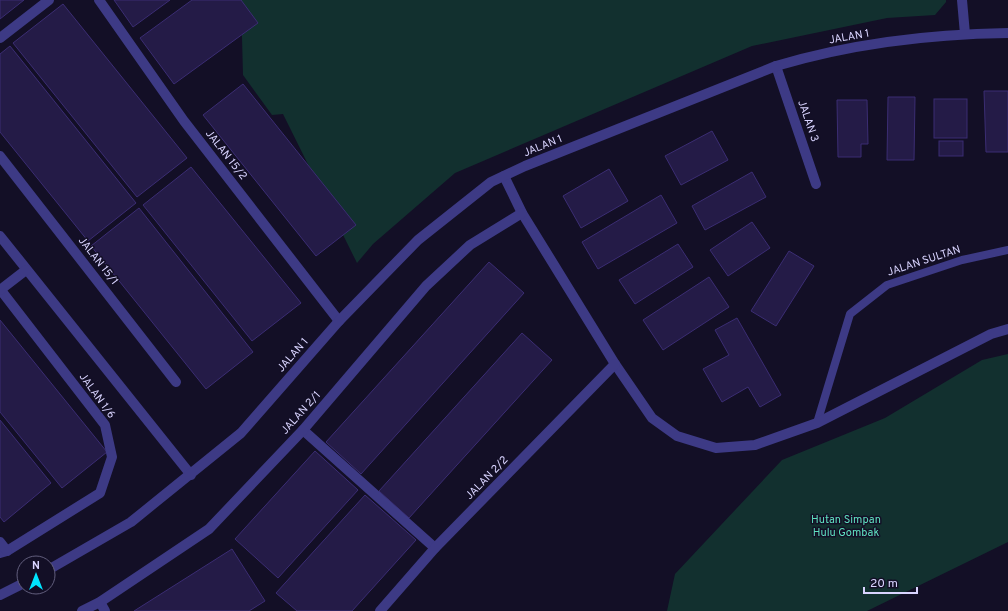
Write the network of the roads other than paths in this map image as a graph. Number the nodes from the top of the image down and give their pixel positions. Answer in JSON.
{"nodes":[{"id":1,"x":49,"y":0,"type":"edge"},
{"id":2,"x":99,"y":0,"type":"edge"},
{"id":3,"x":962,"y":0,"type":"edge"},
{"id":4,"x":1008,"y":33,"type":"edge"},
{"id":5,"x":964,"y":34,"type":"junction"},
{"id":6,"x":0,"y":38,"type":"edge"},
{"id":7,"x":776,"y":66,"type":"junction"},
{"id":8,"x":0,"y":156,"type":"edge"},
{"id":9,"x":504,"y":176,"type":"junction"},
{"id":10,"x":816,"y":184,"type":"dead end"},
{"id":11,"x":522,"y":212,"type":"junction"},
{"id":12,"x":0,"y":236,"type":"edge"},
{"id":13,"x":1008,"y":250,"type":"edge"},
{"id":14,"x":26,"y":270,"type":"junction"},
{"id":15,"x":0,"y":290,"type":"edge"},
{"id":16,"x":339,"y":321,"type":"junction"},
{"id":17,"x":1008,"y":329,"type":"edge"},
{"id":18,"x":615,"y":364,"type":"junction"},
{"id":19,"x":176,"y":382,"type":"dead end"},
{"id":20,"x":817,"y":422,"type":"junction"},
{"id":21,"x":303,"y":430,"type":"junction"},
{"id":22,"x":191,"y":474,"type":"junction"},
{"id":23,"x":0,"y":542,"type":"edge"},
{"id":24,"x":435,"y":548,"type":"junction"},
{"id":25,"x":4,"y":552,"type":"edge"},
{"id":26,"x":56,"y":565,"type":"edge"},
{"id":27,"x":16,"y":587,"type":"edge"},
{"id":28,"x":0,"y":595,"type":"edge"},
{"id":29,"x":100,"y":602,"type":"junction"},
{"id":30,"x":82,"y":611,"type":"edge"},
{"id":31,"x":105,"y":611,"type":"edge"},
{"id":32,"x":380,"y":611,"type":"edge"}],
"edges":[{"from":1,"to":6,"type":"street"},
{"from":2,"to":16,"type":"street","name":"JALAN 15/2"},
{"from":3,"to":5,"type":"street"},
{"from":4,"to":5,"type":"street","name":"JALAN 1"},
{"from":5,"to":7,"type":"street","name":"JALAN 1"},
{"from":7,"to":9,"type":"street","name":"JALAN 1"},
{"from":7,"to":10,"type":"street","name":"JALAN 3"},
{"from":8,"to":19,"type":"street","name":"JALAN 15/1"},
{"from":9,"to":11,"type":"street"},
{"from":9,"to":16,"type":"street","name":"JALAN 1"},
{"from":11,"to":18,"type":"street"},
{"from":11,"to":21,"type":"street","name":"JALAN 2/1"},
{"from":12,"to":14,"type":"street"},
{"from":13,"to":20,"type":"lane","name":"JALAN SULTAN"},
{"from":14,"to":15,"type":"street"},
{"from":14,"to":22,"type":"street"},
{"from":15,"to":25,"type":"street","name":"JALAN 1/6"},
{"from":16,"to":22,"type":"street","name":"JALAN 1"},
{"from":17,"to":20,"type":"street"},
{"from":18,"to":20,"type":"street"},
{"from":18,"to":24,"type":"street","name":"JALAN 2/2"},
{"from":21,"to":24,"type":"street"},
{"from":21,"to":29,"type":"street","name":"JALAN 2/1"},
{"from":22,"to":26,"type":"street","name":"JALAN 1"},
{"from":23,"to":25,"type":"street"},
{"from":24,"to":32,"type":"street","name":"JALAN 2/2"},
{"from":27,"to":28,"type":"street"},
{"from":29,"to":30,"type":"street","name":"JALAN 2/1"},
{"from":29,"to":31,"type":"street"}]}
